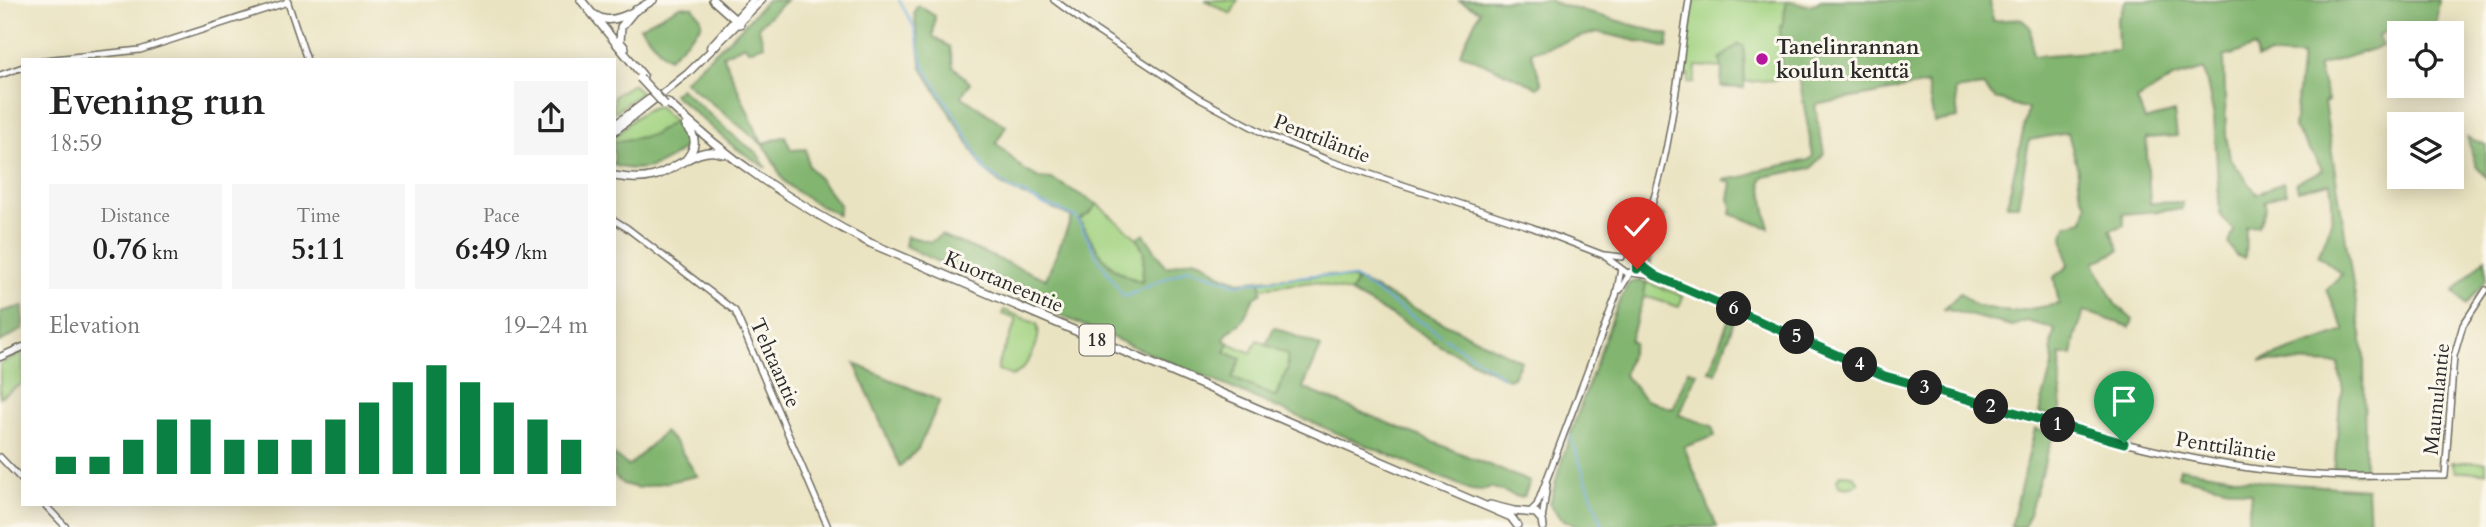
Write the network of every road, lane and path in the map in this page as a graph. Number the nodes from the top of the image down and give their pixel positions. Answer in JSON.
{"nodes":[{"id":1,"x":581,"y":0,"type":"edge"},
{"id":2,"x":653,"y":0,"type":"edge"},
{"id":3,"x":713,"y":0,"type":"edge"},
{"id":4,"x":753,"y":0,"type":"edge"},
{"id":5,"x":762,"y":0,"type":"edge"},
{"id":6,"x":1054,"y":0,"type":"edge"},
{"id":7,"x":1689,"y":0,"type":"edge"},
{"id":8,"x":288,"y":1,"type":"edge"},
{"id":9,"x":635,"y":10,"type":"junction"},
{"id":10,"x":589,"y":11,"type":"junction"},
{"id":11,"x":737,"y":22,"type":"junction"},
{"id":12,"x":63,"y":58,"type":"edge"},
{"id":13,"x":306,"y":58,"type":"edge"},
{"id":14,"x":21,"y":67,"type":"edge"},
{"id":15,"x":0,"y":75,"type":"edge"},
{"id":16,"x":641,"y":77,"type":"junction"},
{"id":17,"x":666,"y":103,"type":"junction"},
{"id":18,"x":616,"y":123,"type":"edge"},
{"id":19,"x":616,"y":130,"type":"edge"},
{"id":20,"x":730,"y":157,"type":"junction"},
{"id":21,"x":684,"y":161,"type":"junction"},
{"id":22,"x":616,"y":175,"type":"edge"},
{"id":23,"x":616,"y":221,"type":"edge"},
{"id":24,"x":1639,"y":238,"type":"junction"},
{"id":25,"x":1629,"y":254,"type":"junction"},
{"id":26,"x":1603,"y":255,"type":"junction"},
{"id":27,"x":1622,"y":257,"type":"junction"},
{"id":28,"x":1638,"y":261,"type":"junction"},
{"id":29,"x":1620,"y":267,"type":"junction"},
{"id":30,"x":1631,"y":273,"type":"junction"},
{"id":31,"x":1656,"y":276,"type":"junction"},
{"id":32,"x":2486,"y":290,"type":"edge"},
{"id":33,"x":1616,"y":296,"type":"junction"},
{"id":34,"x":21,"y":348,"type":"edge"},
{"id":35,"x":0,"y":357,"type":"edge"},
{"id":36,"x":0,"y":457,"type":"edge"},
{"id":37,"x":1549,"y":476,"type":"junction"},
{"id":38,"x":2445,"y":476,"type":"joint"},
{"id":39,"x":21,"y":479,"type":"edge"},
{"id":40,"x":1476,"y":502,"type":"junction"},
{"id":41,"x":46,"y":506,"type":"edge"},
{"id":42,"x":1529,"y":512,"type":"junction"},
{"id":43,"x":1543,"y":525,"type":"edge"},
{"id":44,"x":1517,"y":526,"type":"edge"},
{"id":45,"x":66,"y":527,"type":"edge"},
{"id":46,"x":828,"y":527,"type":"edge"}],
"edges":[{"from":1,"to":10,"type":"highway","name":"Kuortaneentie","number":"18"},
{"from":2,"to":9,"type":"highway"},
{"from":3,"to":11,"type":"highway"},
{"from":4,"to":11,"type":"main road"},
{"from":5,"to":11,"type":"main road"},
{"from":6,"to":26,"type":"street","name":"Penttiläntie"},
{"from":7,"to":24,"type":"street"},
{"from":8,"to":12,"type":"street"},
{"from":8,"to":13,"type":"street"},
{"from":9,"to":10,"type":"highway"},
{"from":9,"to":16,"type":"highway"},
{"from":10,"to":16,"type":"highway","name":"Kuortaneentie","number":"18"},
{"from":11,"to":18,"type":"main road"},
{"from":11,"to":19,"type":"main road"},
{"from":14,"to":15,"type":"street"},
{"from":16,"to":17,"type":"highway","name":"Kuortaneentie","number":"18","bridge":true},
{"from":17,"to":20,"type":"highway","name":"Kuortaneentie","number":"18"},
{"from":17,"to":21,"type":"highway"},
{"from":20,"to":21,"type":"highway"},
{"from":20,"to":40,"type":"highway","name":"Kuortaneentie","number":"18"},
{"from":21,"to":22,"type":"highway"},
{"from":23,"to":46,"type":"street","name":"Tehtaantie"},
{"from":24,"to":25,"type":"street"},
{"from":24,"to":28,"type":"street"},
{"from":25,"to":27,"type":"street"},
{"from":25,"to":28,"type":"street"},
{"from":26,"to":27,"type":"street","name":"Penttiläntie"},
{"from":26,"to":29,"type":"street","name":"Penttiläntie"},
{"from":27,"to":29,"type":"street"},
{"from":28,"to":30,"type":"street"},
{"from":28,"to":31,"type":"street","name":"Penttiläntie"},
{"from":29,"to":30,"type":"street"},
{"from":29,"to":33,"type":"street"},
{"from":30,"to":31,"type":"street","name":"Penttiläntie"},
{"from":30,"to":33,"type":"street"},
{"from":31,"to":38,"type":"street","name":"Penttiläntie"},
{"from":32,"to":38,"type":"street","name":"Maunulantie"},
{"from":33,"to":37,"type":"street"},
{"from":34,"to":35,"type":"main road"},
{"from":36,"to":39,"type":"street"},
{"from":37,"to":42,"type":"street"},
{"from":37,"to":43,"type":"street"},
{"from":40,"to":42,"type":"highway","name":"Kuortaneentie","number":"18"},
{"from":40,"to":44,"type":"highway","name":"Kuortaneentie","number":"18"},
{"from":41,"to":45,"type":"street"},
{"from":42,"to":43,"type":"highway","number":"18"},
{"from":42,"to":44,"type":"highway"}]}
